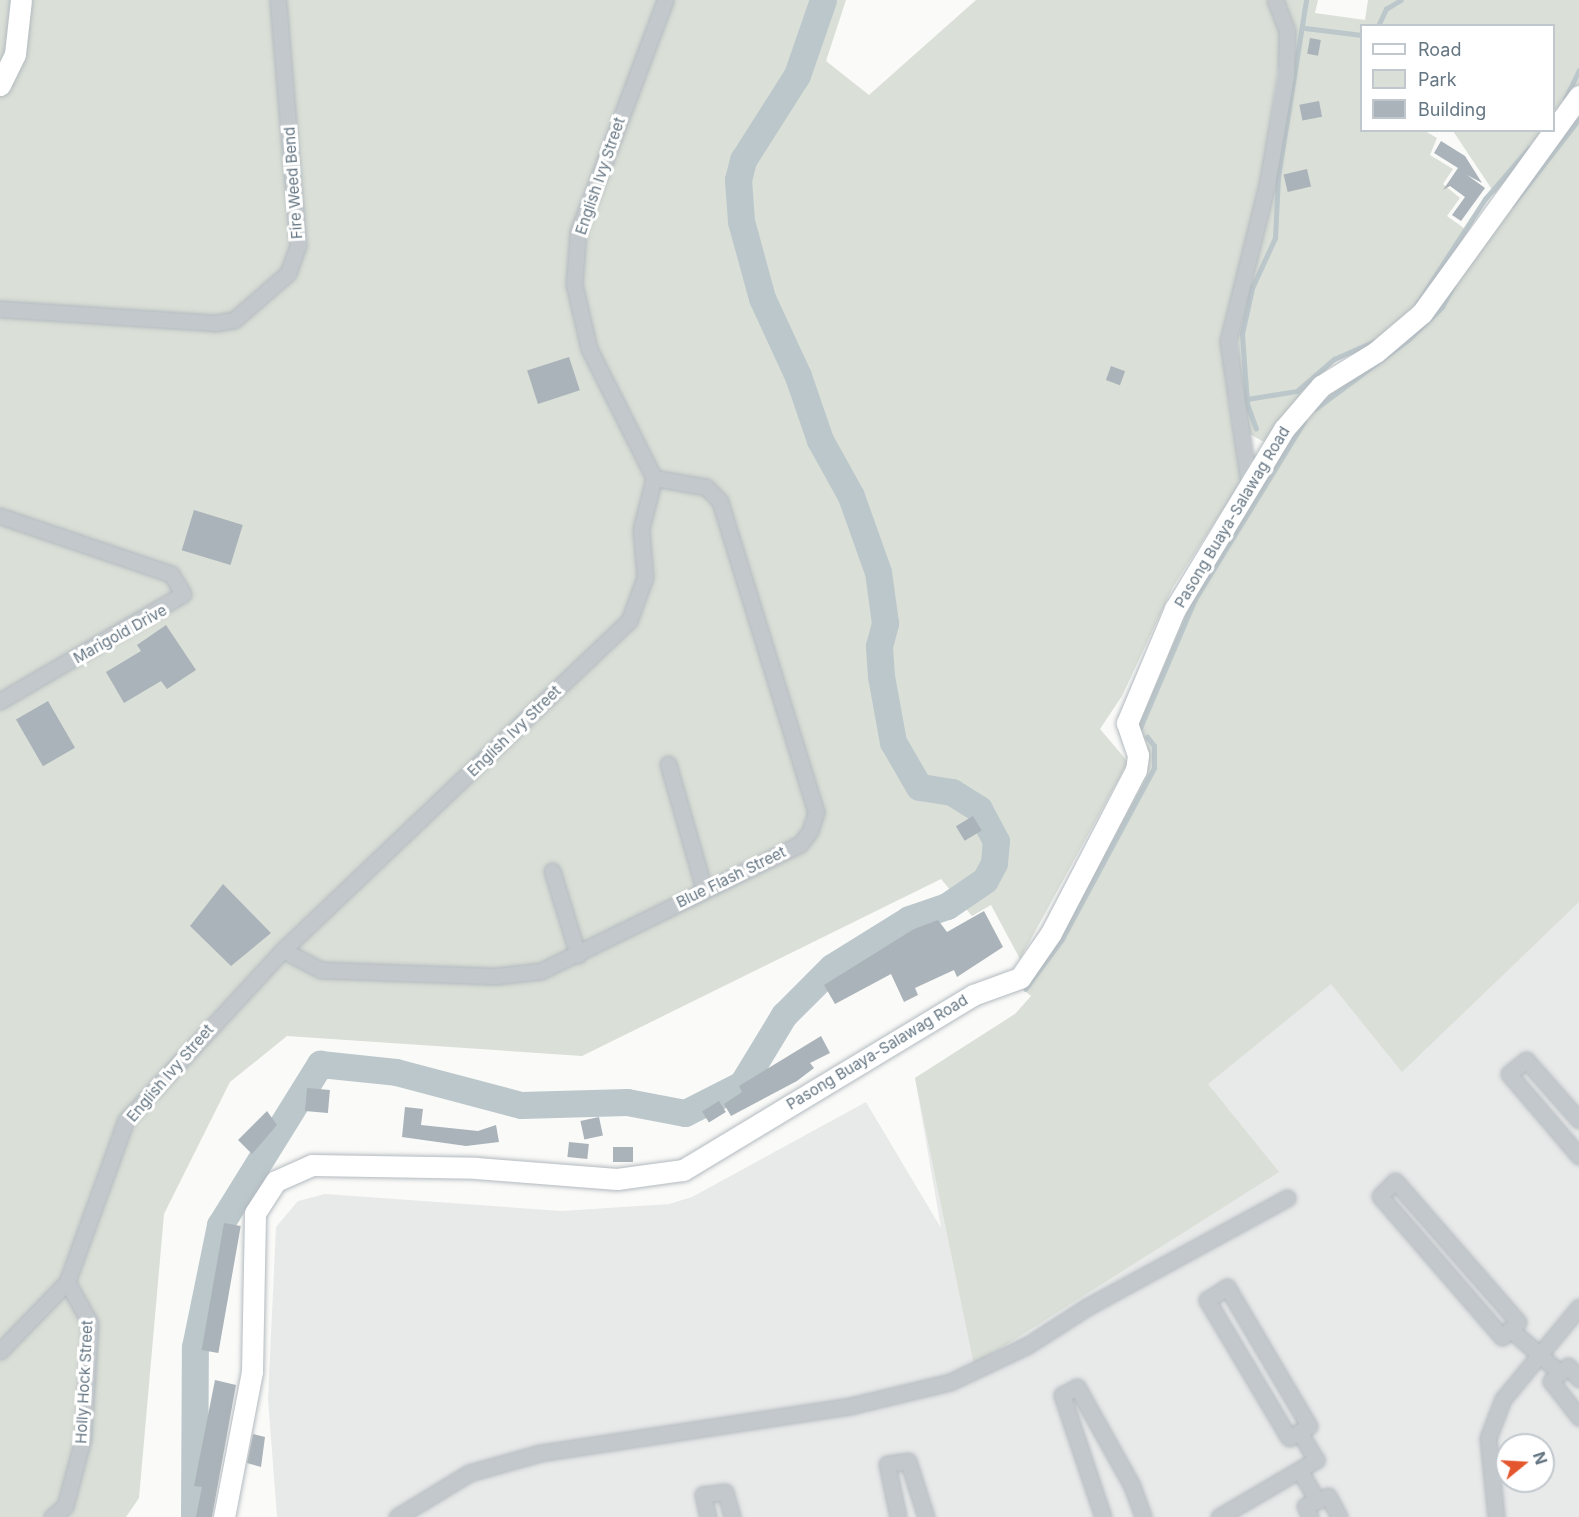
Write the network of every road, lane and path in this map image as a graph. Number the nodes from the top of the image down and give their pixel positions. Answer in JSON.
{"nodes":[{"id":1,"x":21,"y":0,"type":"edge"},
{"id":2,"x":279,"y":0,"type":"edge"},
{"id":3,"x":665,"y":0,"type":"edge"},
{"id":4,"x":1275,"y":0,"type":"edge"},
{"id":5,"x":0,"y":85,"type":"edge"},
{"id":6,"x":1579,"y":96,"type":"edge"},
{"id":7,"x":1555,"y":128,"type":"edge"},
{"id":8,"x":1552,"y":132,"type":"edge"},
{"id":9,"x":0,"y":309,"type":"edge"},
{"id":10,"x":654,"y":478,"type":"junction"},
{"id":11,"x":1249,"y":484,"type":"junction"},
{"id":12,"x":0,"y":516,"type":"edge"},
{"id":13,"x":0,"y":701,"type":"edge"},
{"id":14,"x":668,"y":764,"type":"dead end"},
{"id":15,"x":552,"y":871,"type":"dead end"},
{"id":16,"x":704,"y":888,"type":"junction"},
{"id":17,"x":283,"y":950,"type":"junction"},
{"id":18,"x":578,"y":955,"type":"junction"},
{"id":19,"x":1579,"y":1120,"type":"edge"},
{"id":20,"x":1579,"y":1156,"type":"edge"},
{"id":21,"x":1287,"y":1198,"type":"dead end"},
{"id":22,"x":66,"y":1282,"type":"junction"},
{"id":23,"x":1579,"y":1307,"type":"edge"},
{"id":24,"x":1510,"y":1329,"type":"junction"},
{"id":25,"x":0,"y":1351,"type":"edge"},
{"id":26,"x":1538,"y":1354,"type":"junction"},
{"id":27,"x":1560,"y":1373,"type":"junction"},
{"id":28,"x":1579,"y":1379,"type":"edge"},
{"id":29,"x":1579,"y":1417,"type":"edge"},
{"id":30,"x":1299,"y":1432,"type":"junction"},
{"id":31,"x":1300,"y":1472,"type":"junction"},
{"id":32,"x":1317,"y":1501,"type":"junction"},
{"id":33,"x":52,"y":1517,"type":"edge"},
{"id":34,"x":224,"y":1517,"type":"edge"},
{"id":35,"x":397,"y":1517,"type":"edge"},
{"id":36,"x":708,"y":1517,"type":"edge"},
{"id":37,"x":732,"y":1517,"type":"edge"},
{"id":38,"x":898,"y":1517,"type":"edge"},
{"id":39,"x":926,"y":1517,"type":"edge"},
{"id":40,"x":1103,"y":1517,"type":"edge"},
{"id":41,"x":1143,"y":1517,"type":"edge"},
{"id":42,"x":1219,"y":1517,"type":"edge"},
{"id":43,"x":1310,"y":1517,"type":"edge"},
{"id":44,"x":1339,"y":1517,"type":"edge"},
{"id":45,"x":1496,"y":1517,"type":"edge"}],
"edges":[{"from":1,"to":5,"type":"street"},
{"from":2,"to":9,"type":"street","name":"Fire Weed Bend"},
{"from":3,"to":10,"type":"street","name":"English Ivy Street"},
{"from":4,"to":11,"type":"street"},
{"from":6,"to":7,"type":"street","name":"Pasong Buaya-Salawag Road"},
{"from":8,"to":11,"type":"street","name":"Pasong Buaya-Salawag Road"},
{"from":10,"to":16,"type":"street","name":"Blue Flash Street"},
{"from":10,"to":17,"type":"street","name":"English Ivy Street"},
{"from":11,"to":34,"type":"street","name":"Pasong Buaya-Salawag Road"},
{"from":12,"to":13,"type":"street","name":"Marigold Drive"},
{"from":14,"to":16,"type":"street"},
{"from":15,"to":18,"type":"street"},
{"from":16,"to":18,"type":"street","name":"Blue Flash Street"},
{"from":17,"to":18,"type":"street","name":"Blue Flash Street"},
{"from":17,"to":22,"type":"street","name":"English Ivy Street"},
{"from":19,"to":20,"type":"street"},
{"from":21,"to":35,"type":"street"},
{"from":22,"to":25,"type":"street","name":"English Ivy Street"},
{"from":22,"to":33,"type":"street","name":"Holly Hock Street"},
{"from":23,"to":26,"type":"street"},
{"from":24,"to":24,"type":"street"},
{"from":24,"to":26,"type":"street"},
{"from":26,"to":27,"type":"street"},
{"from":26,"to":45,"type":"street"},
{"from":27,"to":28,"type":"street"},
{"from":27,"to":29,"type":"street"},
{"from":30,"to":30,"type":"street"},
{"from":30,"to":31,"type":"street"},
{"from":31,"to":32,"type":"street"},
{"from":31,"to":42,"type":"street"},
{"from":32,"to":43,"type":"street"},
{"from":32,"to":44,"type":"street"},
{"from":36,"to":37,"type":"street"},
{"from":38,"to":39,"type":"street"},
{"from":40,"to":41,"type":"street"}]}
